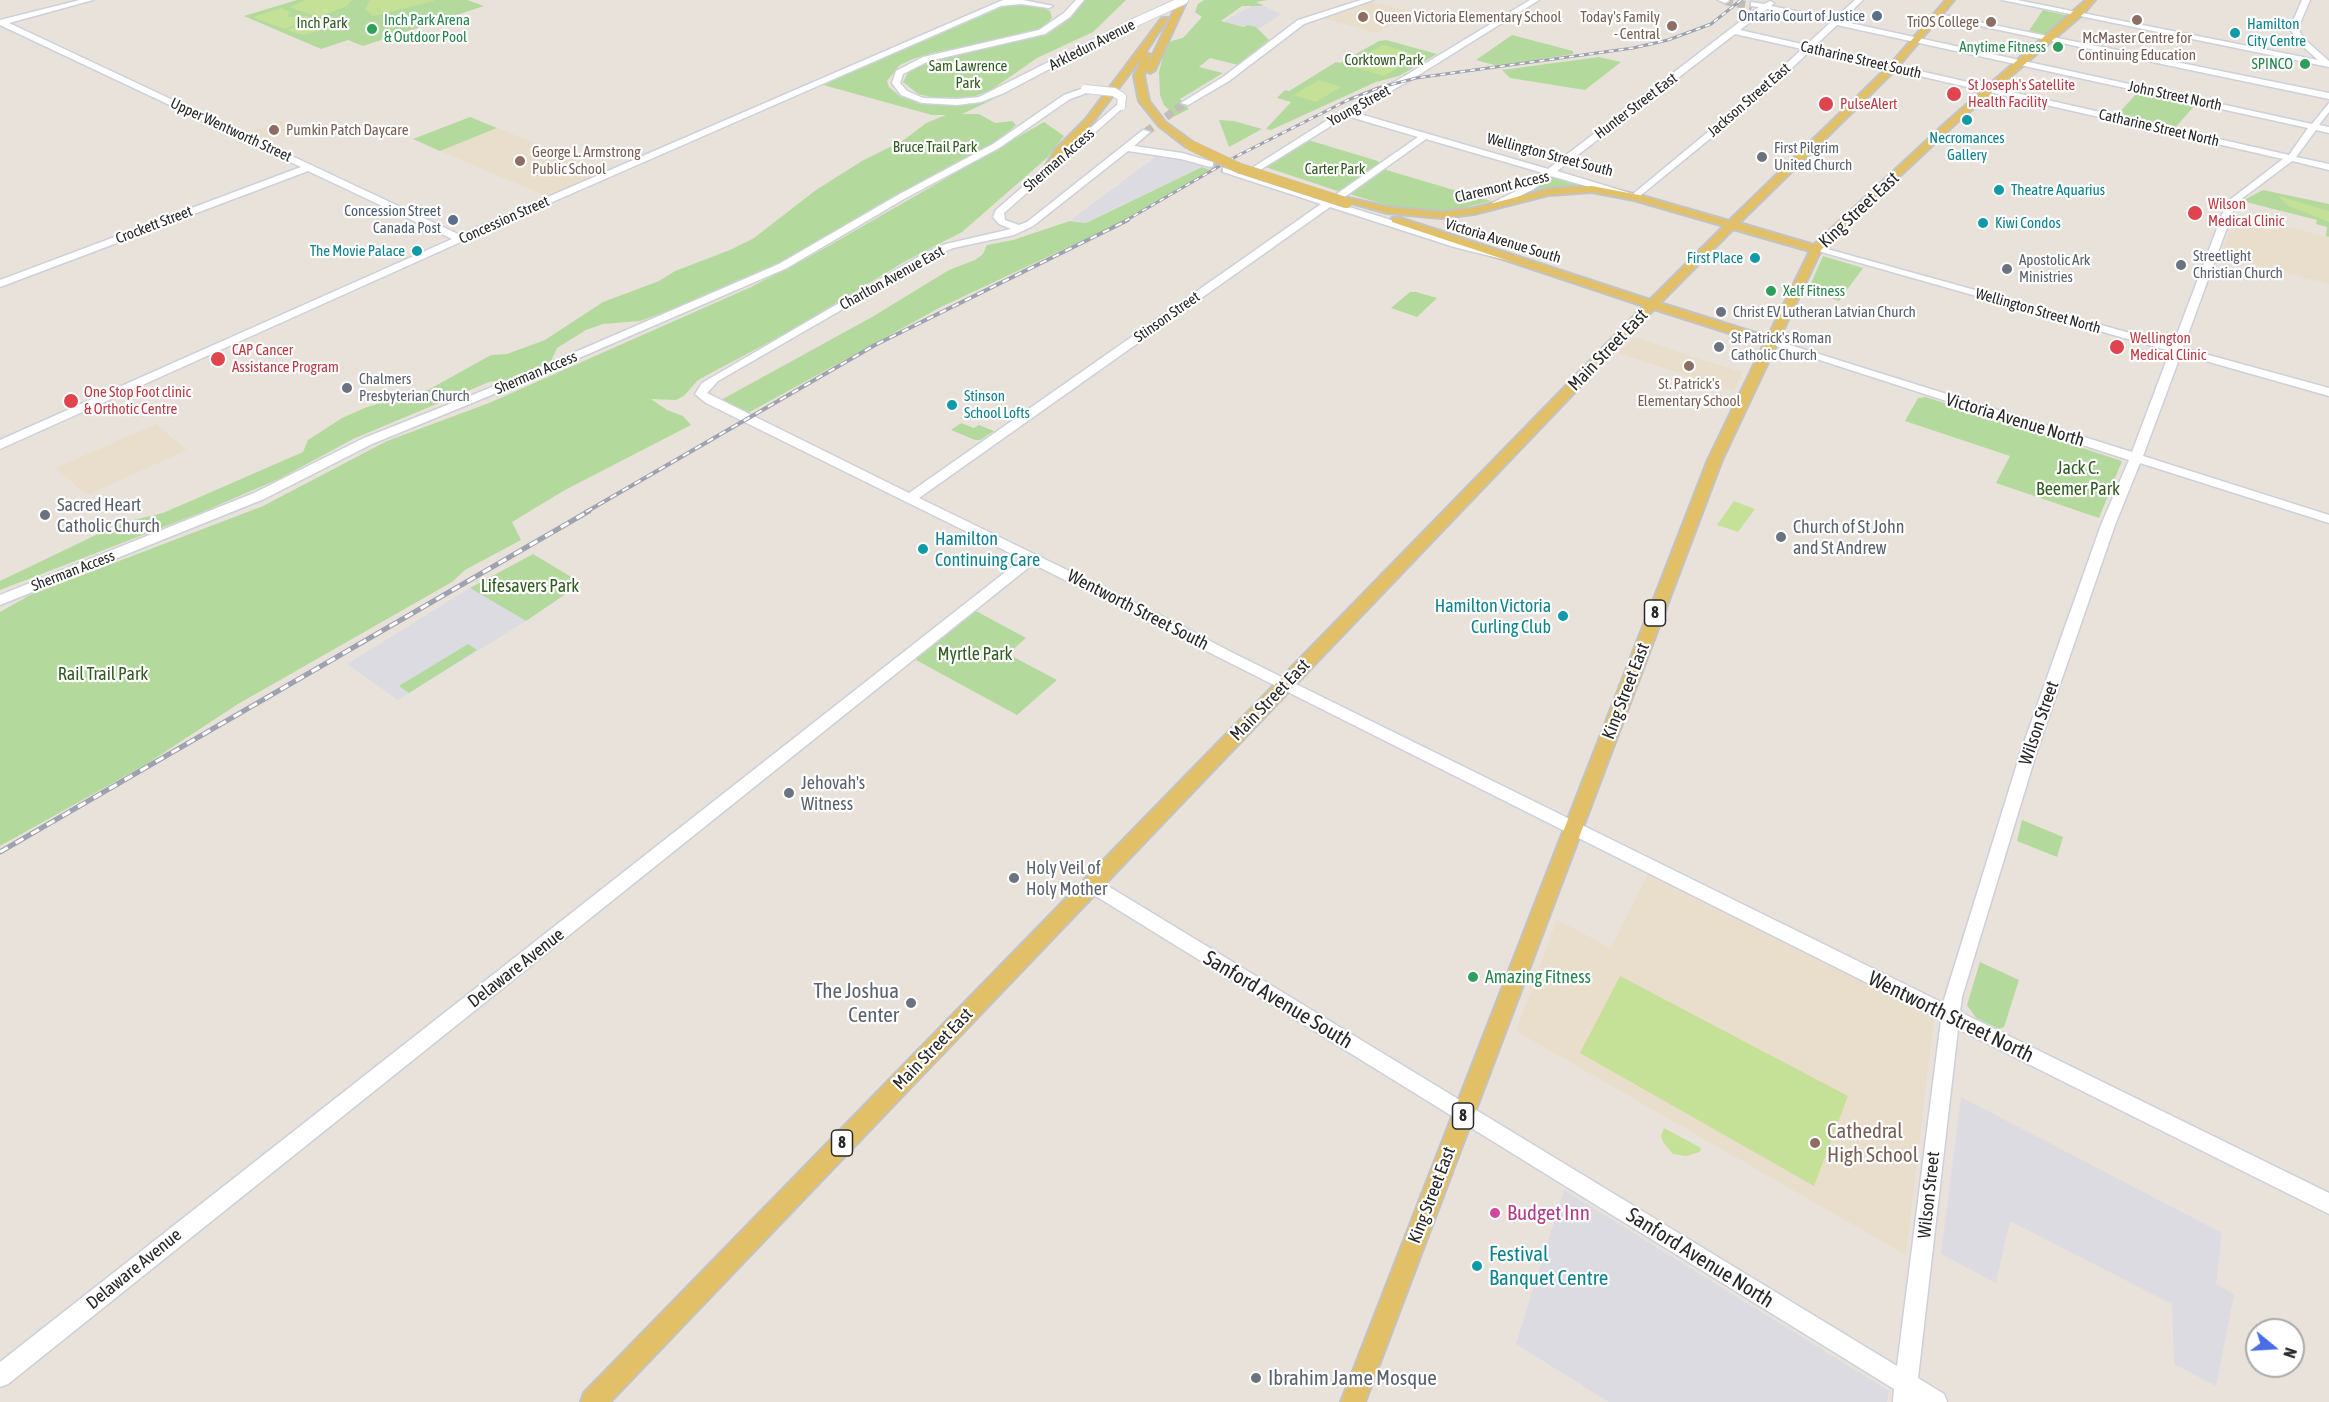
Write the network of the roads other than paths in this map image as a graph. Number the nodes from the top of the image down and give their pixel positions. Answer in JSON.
{"nodes":[{"id":1,"x":89,"y":0,"type":"edge"},
{"id":2,"x":1009,"y":0,"type":"edge"},
{"id":3,"x":1033,"y":0,"type":"edge"},
{"id":4,"x":1080,"y":0,"type":"edge"},
{"id":5,"x":1176,"y":0,"type":"edge"},
{"id":6,"x":1184,"y":0,"type":"edge"},
{"id":7,"x":1369,"y":0,"type":"edge"},
{"id":8,"x":1535,"y":0,"type":"edge"},
{"id":9,"x":1776,"y":0,"type":"edge"},
{"id":10,"x":1859,"y":0,"type":"edge"},
{"id":11,"x":1950,"y":0,"type":"edge"},
{"id":12,"x":2006,"y":0,"type":"edge"},
{"id":13,"x":2091,"y":0,"type":"edge"},
{"id":14,"x":2306,"y":0,"type":"edge"},
{"id":15,"x":998,"y":3,"type":"edge"},
{"id":16,"x":1753,"y":5,"type":"dead end"},
{"id":17,"x":1049,"y":6,"type":"junction"},
{"id":18,"x":1763,"y":7,"type":"junction"},
{"id":19,"x":1937,"y":15,"type":"junction"},
{"id":20,"x":2078,"y":15,"type":"junction"},
{"id":21,"x":1165,"y":20,"type":"junction"},
{"id":22,"x":1836,"y":23,"type":"junction"},
{"id":23,"x":1,"y":24,"type":"edge"},
{"id":24,"x":1056,"y":24,"type":"junction"},
{"id":25,"x":1733,"y":31,"type":"junction"},
{"id":26,"x":2050,"y":38,"type":"junction"},
{"id":27,"x":1915,"y":40,"type":"junction"},
{"id":28,"x":1809,"y":48,"type":"junction"},
{"id":29,"x":2021,"y":63,"type":"junction"},
{"id":30,"x":2328,"y":65,"type":"edge"},
{"id":31,"x":1893,"y":67,"type":"junction"},
{"id":32,"x":1989,"y":89,"type":"junction"},
{"id":33,"x":2329,"y":96,"type":"edge"},
{"id":34,"x":1185,"y":103,"type":"tunnel mouth"},
{"id":35,"x":2329,"y":106,"type":"edge"},
{"id":36,"x":1346,"y":113,"type":"junction"},
{"id":37,"x":2314,"y":126,"type":"junction"},
{"id":38,"x":2329,"y":130,"type":"edge"},
{"id":39,"x":1146,"y":132,"type":"tunnel mouth"},
{"id":40,"x":1425,"y":136,"type":"junction"},
{"id":41,"x":1192,"y":142,"type":"junction"},
{"id":42,"x":1128,"y":148,"type":"junction"},
{"id":43,"x":2291,"y":158,"type":"junction"},
{"id":44,"x":1210,"y":164,"type":"tunnel mouth"},
{"id":45,"x":1051,"y":165,"type":"junction"},
{"id":46,"x":309,"y":167,"type":"junction"},
{"id":47,"x":2329,"y":167,"type":"edge"},
{"id":48,"x":1226,"y":170,"type":"tunnel mouth"},
{"id":49,"x":1550,"y":171,"type":"junction"},
{"id":50,"x":1245,"y":176,"type":"junction"},
{"id":51,"x":1635,"y":197,"type":"junction"},
{"id":52,"x":1061,"y":200,"type":"junction"},
{"id":53,"x":1011,"y":201,"type":"junction"},
{"id":54,"x":1347,"y":201,"type":"junction"},
{"id":55,"x":1329,"y":204,"type":"junction"},
{"id":56,"x":1493,"y":207,"type":"junction"},
{"id":57,"x":1007,"y":215,"type":"junction"},
{"id":58,"x":1731,"y":224,"type":"junction"},
{"id":59,"x":1020,"y":229,"type":"junction"},
{"id":60,"x":461,"y":239,"type":"junction"},
{"id":61,"x":981,"y":240,"type":"junction"},
{"id":62,"x":1816,"y":249,"type":"junction"},
{"id":63,"x":1516,"y":261,"type":"junction"},
{"id":64,"x":0,"y":284,"type":"edge"},
{"id":65,"x":1652,"y":304,"type":"junction"},
{"id":66,"x":1770,"y":342,"type":"junction"},
{"id":67,"x":2175,"y":349,"type":"junction"},
{"id":68,"x":2329,"y":392,"type":"edge"},
{"id":69,"x":701,"y":394,"type":"joint"},
{"id":70,"x":0,"y":445,"type":"edge"},
{"id":71,"x":2136,"y":458,"type":"junction"},
{"id":72,"x":910,"y":500,"type":"junction"},
{"id":73,"x":2329,"y":519,"type":"edge"},
{"id":74,"x":1031,"y":559,"type":"junction"},
{"id":75,"x":0,"y":600,"type":"edge"},
{"id":76,"x":1285,"y":685,"type":"junction"},
{"id":77,"x":1574,"y":829,"type":"junction"},
{"id":78,"x":1092,"y":885,"type":"junction"},
{"id":79,"x":1949,"y":1016,"type":"junction"},
{"id":80,"x":1464,"y":1114,"type":"junction"},
{"id":81,"x":2329,"y":1204,"type":"edge"},
{"id":82,"x":0,"y":1377,"type":"edge"},
{"id":83,"x":1905,"y":1393,"type":"edge"},
{"id":84,"x":593,"y":1402,"type":"edge"},
{"id":85,"x":1353,"y":1402,"type":"edge"},
{"id":86,"x":1936,"y":1402,"type":"edge"}],
"edges":[{"from":1,"to":23,"type":"main road"},
{"from":2,"to":15,"type":"main road","name":"Concession Street"},
{"from":3,"to":17,"type":"main road"},
{"from":4,"to":24,"type":"main road"},
{"from":5,"to":21,"type":"main road","name":"Claremont Access"},
{"from":6,"to":24,"type":"main road","name":"Arkledun Avenue","bridge":true},
{"from":6,"to":41,"type":"main road","name":"Claremont Access"},
{"from":7,"to":34,"type":"main road"},
{"from":8,"to":36,"type":"main road","name":"Young Street"},
{"from":9,"to":18,"type":"main road","name":"Hunter Street East"},
{"from":10,"to":22,"type":"main road","name":"Jackson Street East"},
{"from":11,"to":19,"type":"main road","name":"Main Street East","number":"8"},
{"from":12,"to":20,"type":"main road"},
{"from":13,"to":20,"type":"main road","number":"8"},
{"from":14,"to":30,"type":"main road"},
{"from":15,"to":17,"type":"main road"},
{"from":15,"to":60,"type":"main road","name":"Concession Street"},
{"from":16,"to":18,"type":"main road","name":"John Street North"},
{"from":17,"to":24,"type":"main road"},
{"from":18,"to":22,"type":"main road","name":"John Street North"},
{"from":18,"to":25,"type":"main road","name":"Hunter Street East"},
{"from":19,"to":26,"type":"main road"},
{"from":19,"to":27,"type":"main road","name":"Main Street East","number":"8"},
{"from":20,"to":26,"type":"main road","name":"King Street East","number":"8"},
{"from":20,"to":30,"type":"main road"},
{"from":21,"to":41,"type":"main road","name":"Claremont Access"},
{"from":21,"to":45,"type":"main road"},
{"from":22,"to":27,"type":"main road","name":"John Street North"},
{"from":22,"to":28,"type":"main road","name":"Jackson Street East"},
{"from":23,"to":46,"type":"main road","name":"Upper Wentworth Street"},
{"from":25,"to":28,"type":"main road","name":"Catharine Street South"},
{"from":25,"to":49,"type":"main road","name":"Hunter Street East"},
{"from":26,"to":29,"type":"main road","name":"King Street East","number":"8"},
{"from":26,"to":33,"type":"main road"},
{"from":27,"to":29,"type":"main road","name":"John Street North"},
{"from":27,"to":31,"type":"main road","name":"Main Street East","number":"8"},
{"from":28,"to":31,"type":"main road","name":"Catharine Street South"},
{"from":28,"to":51,"type":"main road","name":"Jackson Street East"},
{"from":29,"to":32,"type":"main road","name":"King Street East","number":"8"},
{"from":29,"to":37,"type":"main road","name":"John Street North"},
{"from":31,"to":32,"type":"main road","name":"Catharine Street South"},
{"from":31,"to":58,"type":"main road","name":"Main Street East","number":"8"},
{"from":32,"to":43,"type":"main road","name":"Catharine Street North"},
{"from":32,"to":62,"type":"main road","name":"King Street East","number":"8"},
{"from":35,"to":37,"type":"main road","name":"Wilson Street"},
{"from":36,"to":40,"type":"main road","name":"Wellington Street South"},
{"from":36,"to":50,"type":"main road","name":"Young Street"},
{"from":37,"to":38,"type":"main road","name":"John Street North"},
{"from":37,"to":43,"type":"main road","name":"Wilson Street"},
{"from":39,"to":42,"type":"main road","name":"Charlton Avenue East"},
{"from":40,"to":49,"type":"main road","name":"Wellington Street South"},
{"from":40,"to":55,"type":"main road","name":"Stinson Street"},
{"from":41,"to":54,"type":"main road","name":"Claremont Access","bridge":true},
{"from":42,"to":44,"type":"main road"},
{"from":42,"to":52,"type":"main road","name":"Charlton Avenue East"},
{"from":43,"to":47,"type":"main road","name":"Catharine Street North"},
{"from":43,"to":67,"type":"main road","name":"Wilson Street"},
{"from":45,"to":53,"type":"main road","name":"Sherman Access"},
{"from":45,"to":75,"type":"main road","name":"Sherman Access","bridge":true},
{"from":46,"to":60,"type":"main road","name":"Upper Wentworth Street"},
{"from":46,"to":64,"type":"main road","name":"Crockett Street"},
{"from":48,"to":50,"type":"main road","name":"Victoria Avenue South"},
{"from":49,"to":51,"type":"main road","name":"Wellington Street South"},
{"from":49,"to":56,"type":"main road","name":"Hunter Street East"},
{"from":50,"to":55,"type":"main road","name":"Victoria Avenue South"},
{"from":51,"to":56,"type":"main road","name":"Claremont Access"},
{"from":51,"to":58,"type":"main road","name":"Wellington Street South"},
{"from":52,"to":57,"type":"main road"},
{"from":52,"to":59,"type":"main road","name":"Charlton Avenue East"},
{"from":53,"to":57,"type":"main road","name":"Sherman Access"},
{"from":53,"to":59,"type":"main road","name":"Sherman Access"},
{"from":53,"to":61,"type":"main road"},
{"from":54,"to":56,"type":"main road","name":"Claremont Access"},
{"from":54,"to":63,"type":"main road","name":"Claremont Access"},
{"from":55,"to":63,"type":"main road","name":"Victoria Avenue South"},
{"from":55,"to":72,"type":"main road","name":"Stinson Street"},
{"from":57,"to":59,"type":"main road"},
{"from":58,"to":62,"type":"main road","name":"Wellington Street South"},
{"from":58,"to":65,"type":"main road","name":"Main Street East","number":"8"},
{"from":59,"to":61,"type":"main road","name":"Charlton Avenue East"},
{"from":60,"to":70,"type":"main road","name":"Concession Street"},
{"from":61,"to":69,"type":"main road","name":"Charlton Avenue East"},
{"from":62,"to":66,"type":"main road","name":"King Street East","number":"8"},
{"from":62,"to":67,"type":"main road","name":"Wellington Street North"},
{"from":63,"to":65,"type":"main road","name":"Victoria Avenue South"},
{"from":65,"to":66,"type":"main road","name":"Victoria Avenue South"},
{"from":65,"to":76,"type":"main road","name":"Main Street East","number":"8"},
{"from":66,"to":71,"type":"main road","name":"Victoria Avenue North"},
{"from":66,"to":77,"type":"main road","name":"King Street East","number":"8"},
{"from":67,"to":68,"type":"main road","name":"Wellington Street North"},
{"from":67,"to":71,"type":"main road","name":"Wilson Street"},
{"from":69,"to":72,"type":"main road","name":"Wentworth Street South"},
{"from":71,"to":73,"type":"main road","name":"Victoria Avenue North"},
{"from":71,"to":79,"type":"main road","name":"Wilson Street"},
{"from":72,"to":74,"type":"main road","name":"Wentworth Street South"},
{"from":74,"to":76,"type":"main road","name":"Wentworth Street South"},
{"from":74,"to":82,"type":"main road","name":"Delaware Avenue"},
{"from":76,"to":77,"type":"main road","name":"Wentworth Street South"},
{"from":76,"to":78,"type":"main road","name":"Main Street East","number":"8"},
{"from":77,"to":79,"type":"main road","name":"Wentworth Street North"},
{"from":77,"to":80,"type":"main road","name":"King Street East","number":"8"},
{"from":78,"to":80,"type":"main road","name":"Sanford Avenue South"},
{"from":78,"to":84,"type":"main road","name":"Main Street East","number":"8"},
{"from":79,"to":81,"type":"main road","name":"Wentworth Street North"},
{"from":79,"to":83,"type":"main road","name":"Wilson Street"},
{"from":80,"to":83,"type":"main road","name":"Sanford Avenue North"},
{"from":80,"to":85,"type":"main road","name":"King Street East","number":"8"},
{"from":83,"to":86,"type":"main road","name":"Sanford Avenue North"}]}
